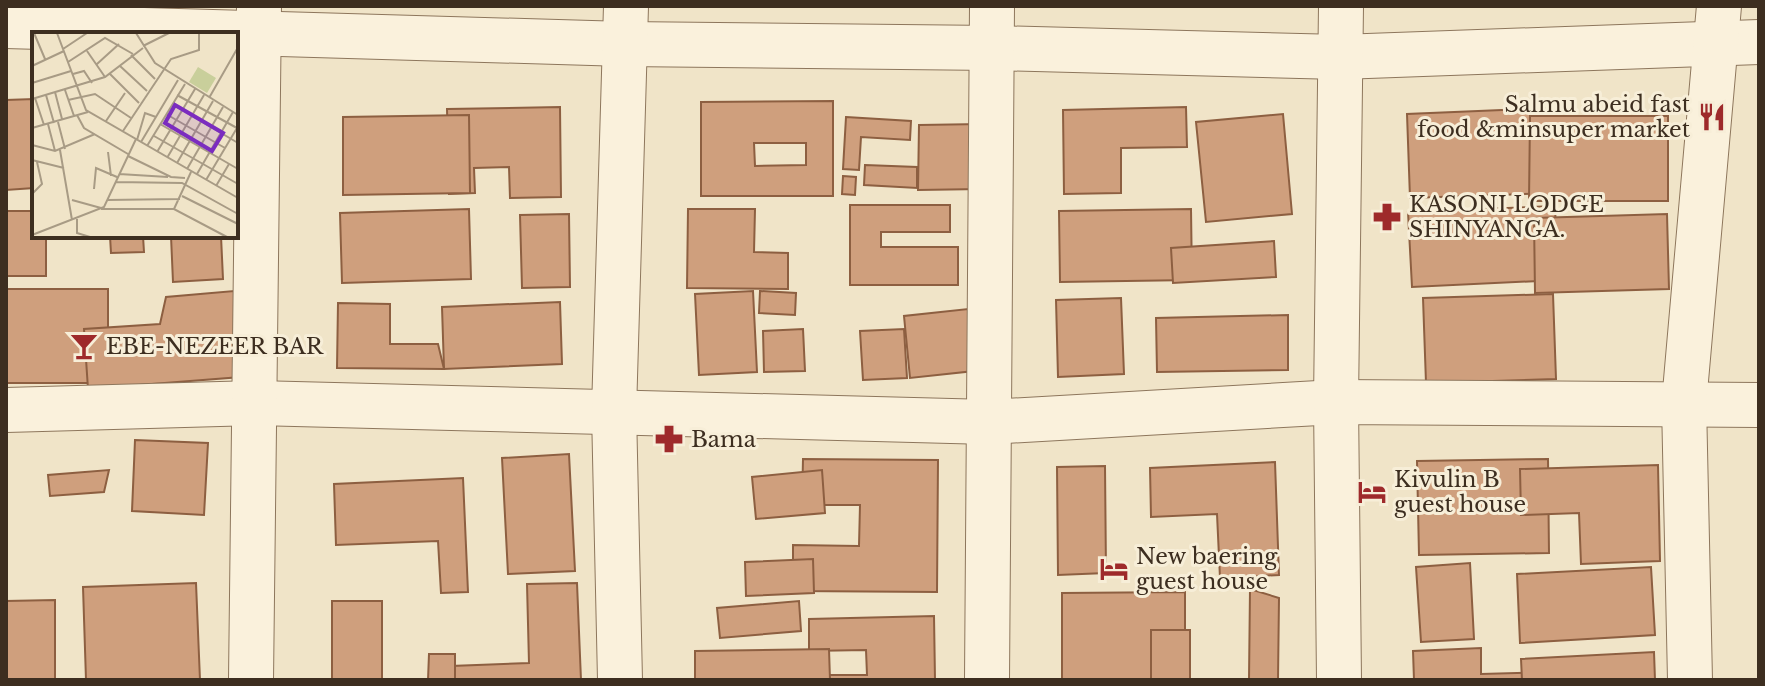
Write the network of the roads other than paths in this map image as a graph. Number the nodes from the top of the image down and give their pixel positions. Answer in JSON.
{"nodes":[{"id":1,"x":1341,"y":6,"type":"edge"},
{"id":2,"x":258,"y":19,"type":"edge"},
{"id":3,"x":626,"y":25,"type":"edge"},
{"id":4,"x":6,"y":26,"type":"edge"},
{"id":5,"x":992,"y":27,"type":"edge"},
{"id":6,"x":1731,"y":31,"type":"edge"},
{"id":7,"x":1340,"y":57,"type":"junction"},
{"id":8,"x":1336,"y":402,"type":"junction"},
{"id":9,"x":256,"y":403,"type":"junction"},
{"id":10,"x":1684,"y":403,"type":"junction"},
{"id":11,"x":1759,"y":405,"type":"edge"},
{"id":12,"x":6,"y":410,"type":"edge"},
{"id":13,"x":614,"y":411,"type":"junction"},
{"id":14,"x":989,"y":422,"type":"junction"},
{"id":15,"x":251,"y":680,"type":"edge"},
{"id":16,"x":620,"y":680,"type":"edge"},
{"id":17,"x":987,"y":680,"type":"edge"},
{"id":18,"x":1339,"y":680,"type":"edge"},
{"id":19,"x":1690,"y":680,"type":"edge"}],
"edges":[{"from":1,"to":7,"type":"street"},
{"from":2,"to":3,"type":"street"},
{"from":2,"to":4,"type":"street"},
{"from":2,"to":9,"type":"street"},
{"from":3,"to":5,"type":"street"},
{"from":3,"to":13,"type":"street"},
{"from":5,"to":7,"type":"street"},
{"from":5,"to":14,"type":"street"},
{"from":6,"to":7,"type":"street"},
{"from":6,"to":10,"type":"street"},
{"from":7,"to":8,"type":"street"},
{"from":8,"to":10,"type":"street"},
{"from":8,"to":14,"type":"street"},
{"from":8,"to":18,"type":"street"},
{"from":9,"to":12,"type":"street"},
{"from":9,"to":13,"type":"street"},
{"from":9,"to":15,"type":"street"},
{"from":10,"to":11,"type":"street"},
{"from":10,"to":19,"type":"street"},
{"from":13,"to":14,"type":"street"},
{"from":13,"to":16,"type":"street"},
{"from":14,"to":17,"type":"street"}]}
